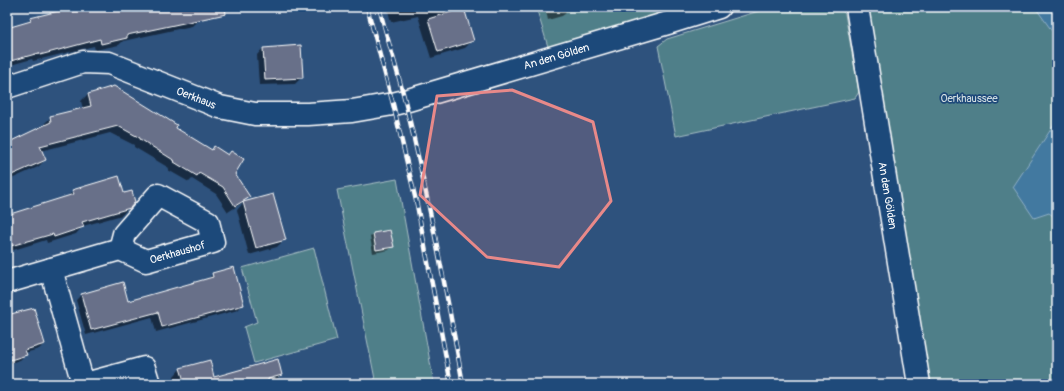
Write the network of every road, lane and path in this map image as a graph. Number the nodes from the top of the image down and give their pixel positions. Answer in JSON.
{"nodes":[{"id":1,"x":719,"y":7,"type":"edge"},
{"id":2,"x":857,"y":7,"type":"edge"},
{"id":3,"x":7,"y":87,"type":"edge"},
{"id":4,"x":393,"y":104,"type":"joint"},
{"id":5,"x":120,"y":248,"type":"dead end"},
{"id":6,"x":51,"y":269,"type":"junction"},
{"id":7,"x":7,"y":282,"type":"edge"},
{"id":8,"x":84,"y":384,"type":"edge"},
{"id":9,"x":149,"y":384,"type":"edge"},
{"id":10,"x":919,"y":384,"type":"edge"}],
"edges":[{"from":1,"to":4,"type":"street","name":"An den Gölden"},
{"from":2,"to":10,"type":"street","name":"An den Gölden"},
{"from":3,"to":4,"type":"street","name":"Oerkhaus"},
{"from":5,"to":6,"type":"street"},
{"from":6,"to":7,"type":"street"},
{"from":6,"to":8,"type":"street"},
{"from":8,"to":9,"type":"street"}]}
